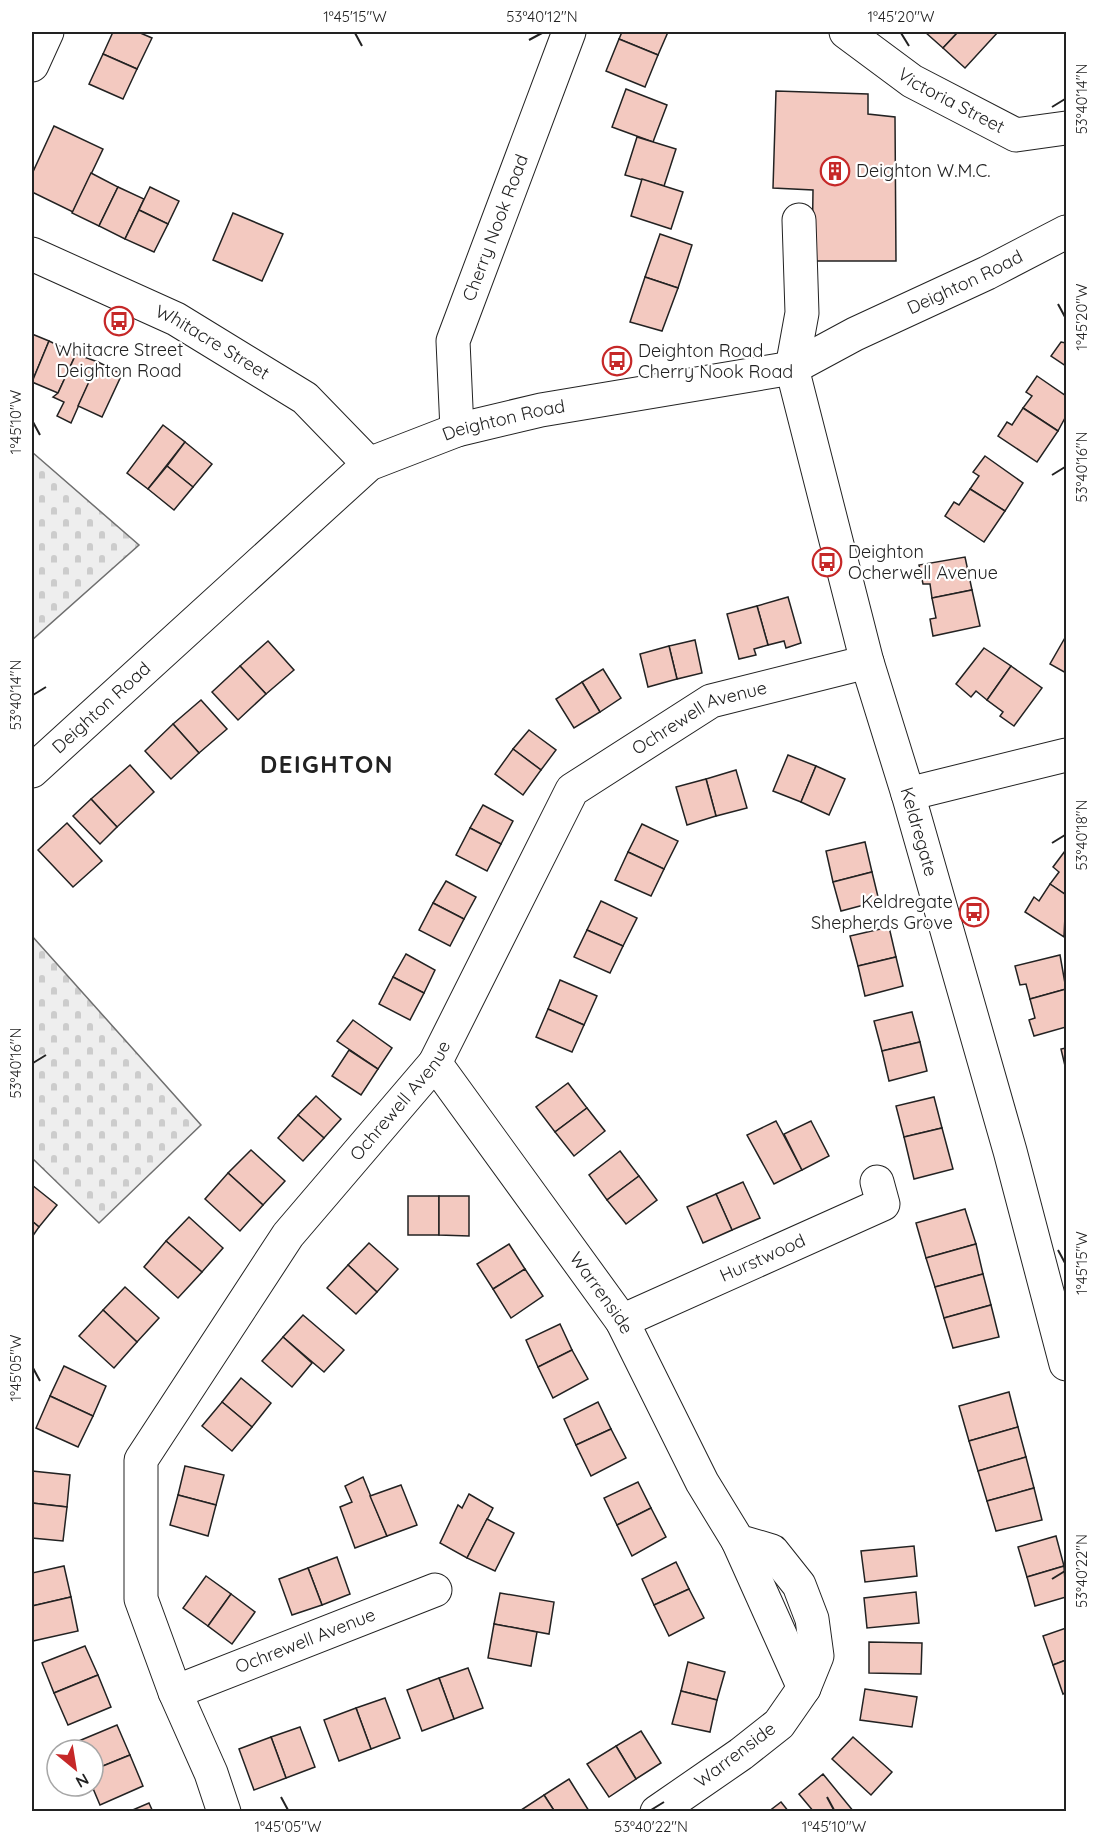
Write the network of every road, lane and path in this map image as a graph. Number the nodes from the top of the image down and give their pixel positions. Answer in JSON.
{"nodes":[{"id":1,"x":47,"y":32,"type":"edge"},
{"id":2,"x":569,"y":32,"type":"edge"},
{"id":3,"x":846,"y":32,"type":"edge"},
{"id":4,"x":32,"y":65,"type":"edge"},
{"id":5,"x":1066,"y":128,"type":"edge"},
{"id":6,"x":799,"y":220,"type":"dead end"},
{"id":7,"x":1066,"y":232,"type":"edge"},
{"id":8,"x":32,"y":254,"type":"edge"},
{"id":9,"x":792,"y":368,"type":"junction"},
{"id":10,"x":457,"y":430,"type":"junction"},
{"id":11,"x":369,"y":464,"type":"junction"},
{"id":12,"x":867,"y":662,"type":"junction"},
{"id":13,"x":1066,"y":755,"type":"edge"},
{"id":14,"x":32,"y":771,"type":"edge"},
{"id":15,"x":908,"y":794,"type":"junction"},
{"id":16,"x":435,"y":1063,"type":"junction"},
{"id":17,"x":877,"y":1182,"type":"dead end"},
{"id":18,"x":622,"y":1321,"type":"junction"},
{"id":19,"x":1066,"y":1364,"type":"edge"},
{"id":20,"x":435,"y":1590,"type":"dead end"},
{"id":21,"x":175,"y":1692,"type":"junction"},
{"id":22,"x":224,"y":1812,"type":"edge"},
{"id":23,"x":657,"y":1812,"type":"edge"}],
"edges":[{"from":1,"to":4,"type":"street"},
{"from":2,"to":10,"type":"street","name":"Cherry Nook Road"},
{"from":3,"to":5,"type":"street","name":"Victoria Street"},
{"from":6,"to":9,"type":"street"},
{"from":7,"to":9,"type":"street","name":"Deighton Road"},
{"from":8,"to":11,"type":"street","name":"Whitacre Street"},
{"from":9,"to":10,"type":"street","name":"Deighton Road"},
{"from":9,"to":12,"type":"street","name":"Keldregate"},
{"from":10,"to":11,"type":"street","name":"Deighton Road"},
{"from":11,"to":14,"type":"street","name":"Deighton Road"},
{"from":12,"to":15,"type":"street","name":"Keldregate"},
{"from":12,"to":16,"type":"street","name":"Ochrewell Avenue"},
{"from":13,"to":15,"type":"street"},
{"from":15,"to":19,"type":"street","name":"Keldregate"},
{"from":16,"to":18,"type":"street","name":"Warrenside"},
{"from":16,"to":21,"type":"street","name":"Ochrewell Avenue"},
{"from":17,"to":18,"type":"street","name":"Hurstwood"},
{"from":18,"to":23,"type":"street","name":"Warrenside"},
{"from":20,"to":21,"type":"street","name":"Ochrewell Avenue"},
{"from":21,"to":22,"type":"street","name":"Ochrewell Avenue"}]}
